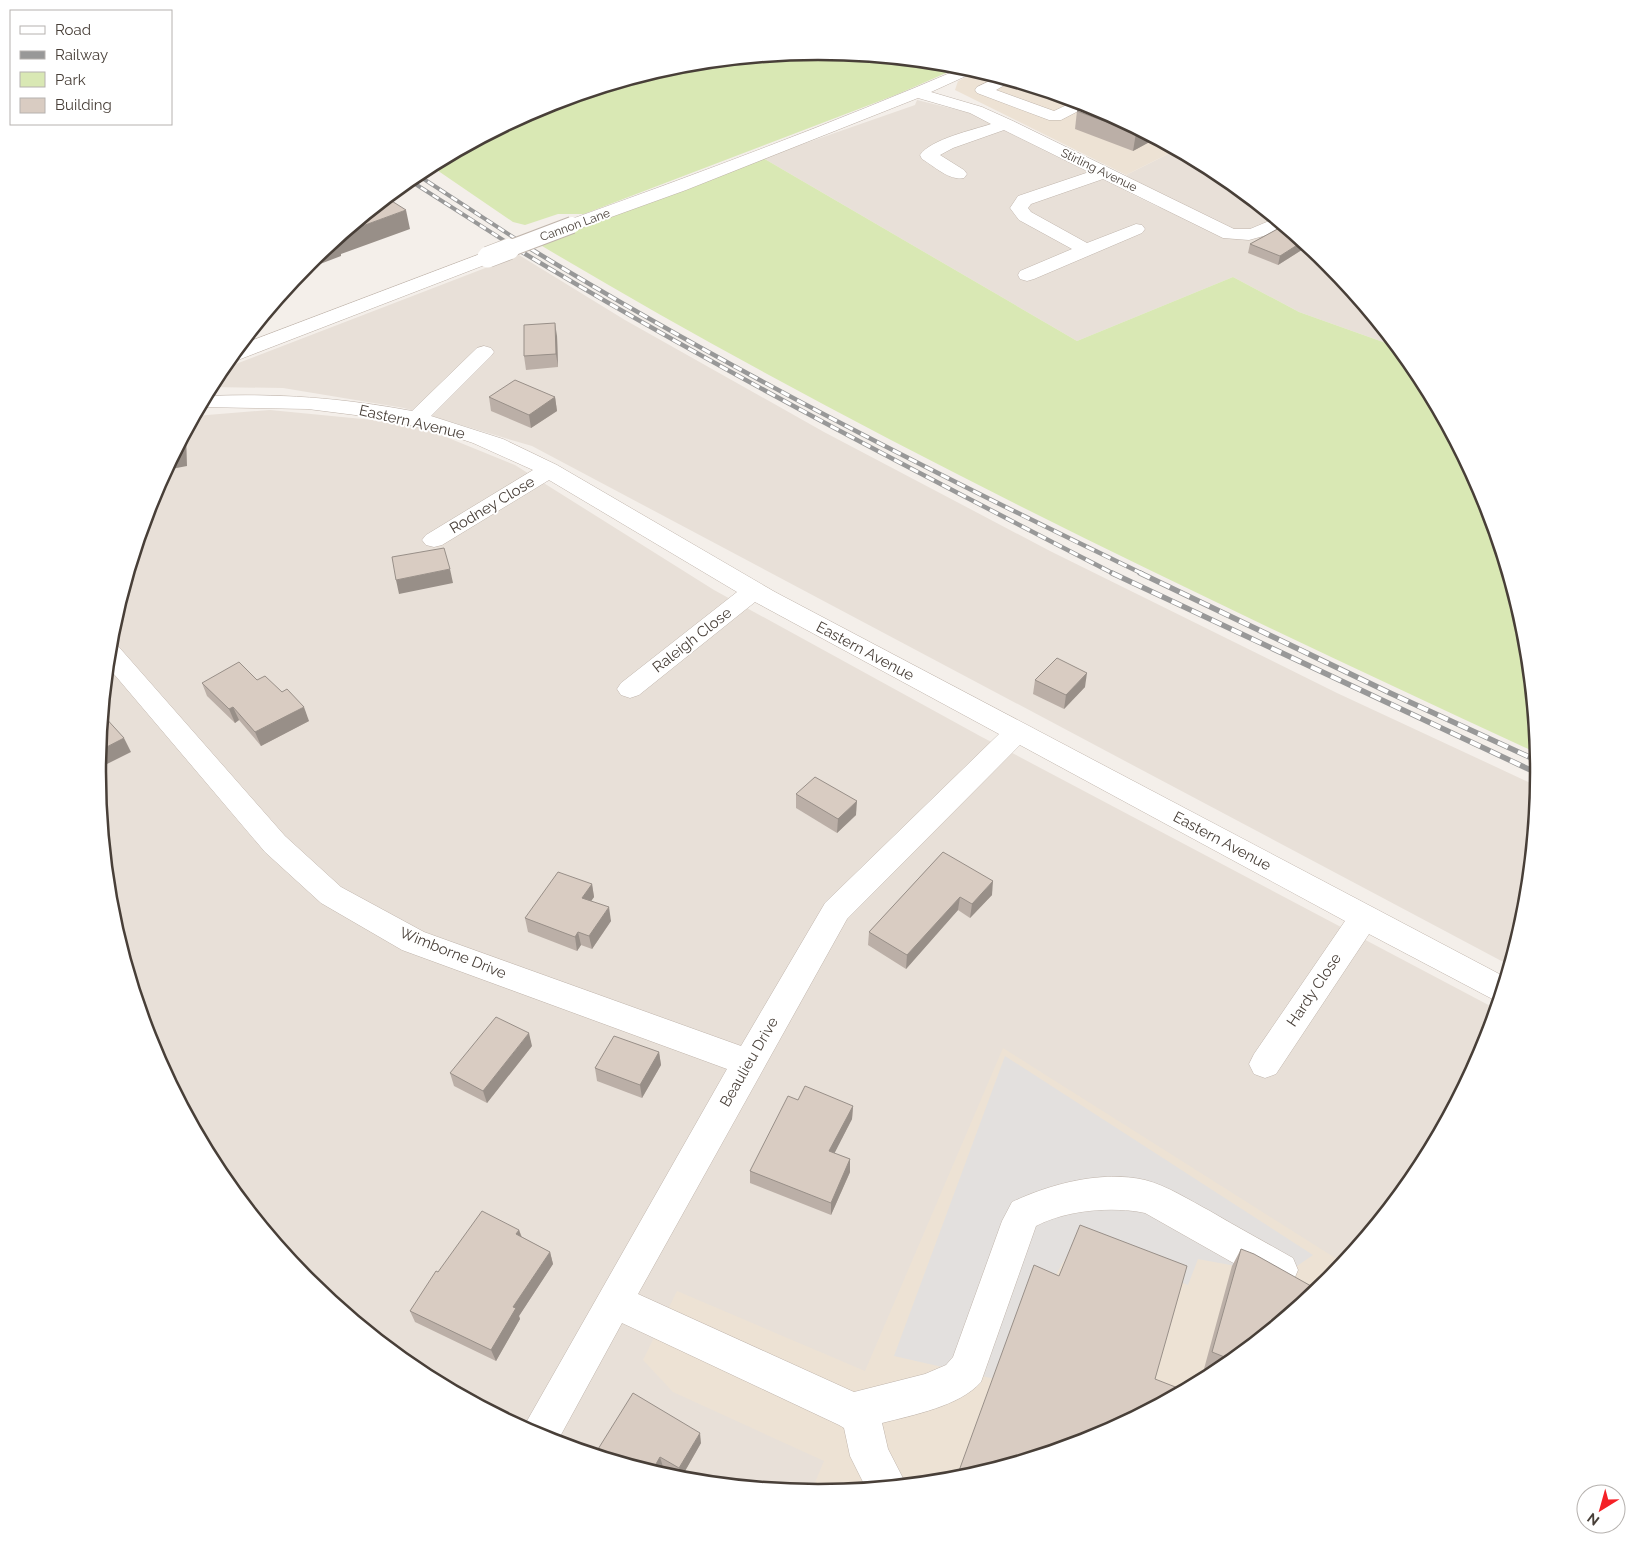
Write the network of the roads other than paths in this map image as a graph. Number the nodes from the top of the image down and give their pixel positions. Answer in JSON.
{"nodes":[{"id":1,"x":959,"y":74,"type":"edge"},
{"id":2,"x":998,"y":83,"type":"edge"},
{"id":3,"x":918,"y":93,"type":"junction"},
{"id":4,"x":1032,"y":94,"type":"dead end"},
{"id":5,"x":1016,"y":102,"type":"junction"},
{"id":6,"x":1073,"y":108,"type":"edge"},
{"id":7,"x":1007,"y":124,"type":"junction"},
{"id":8,"x":1104,"y":173,"type":"junction"},
{"id":9,"x":958,"y":174,"type":"dead end"},
{"id":10,"x":1273,"y":225,"type":"edge"},
{"id":11,"x":1136,"y":229,"type":"dead end"},
{"id":12,"x":1085,"y":249,"type":"junction"},
{"id":13,"x":1027,"y":275,"type":"dead end"},
{"id":14,"x":245,"y":351,"type":"edge"},
{"id":15,"x":484,"y":352,"type":"dead end"},
{"id":16,"x":210,"y":402,"type":"edge"},
{"id":17,"x":416,"y":419,"type":"junction"},
{"id":18,"x":549,"y":470,"type":"junction"},
{"id":19,"x":434,"y":540,"type":"dead end"},
{"id":20,"x":754,"y":591,"type":"junction"},
{"id":21,"x":115,"y":659,"type":"edge"},
{"id":22,"x":630,"y":689,"type":"dead end"},
{"id":23,"x":1017,"y":732,"type":"junction"},
{"id":24,"x":1364,"y":917,"type":"junction"},
{"id":25,"x":1496,"y":987,"type":"edge"},
{"id":26,"x":748,"y":1063,"type":"junction"},
{"id":27,"x":1264,"y":1064,"type":"dead end"},
{"id":28,"x":1308,"y":1286,"type":"edge"},
{"id":29,"x":614,"y":1301,"type":"junction"},
{"id":30,"x":853,"y":1411,"type":"junction"},
{"id":31,"x":543,"y":1429,"type":"edge"},
{"id":32,"x":884,"y":1480,"type":"edge"}],
"edges":[{"from":1,"to":3,"type":"street","name":"Cannon Lane"},
{"from":2,"to":5,"type":"street"},
{"from":3,"to":7,"type":"street","name":"Stirling Avenue"},
{"from":3,"to":14,"type":"street","name":"Cannon Lane","bridge":true},
{"from":4,"to":5,"type":"street"},
{"from":5,"to":6,"type":"street"},
{"from":7,"to":8,"type":"street","name":"Stirling Avenue"},
{"from":7,"to":9,"type":"street"},
{"from":8,"to":10,"type":"street","name":"Stirling Avenue"},
{"from":8,"to":12,"type":"street"},
{"from":11,"to":12,"type":"street"},
{"from":12,"to":13,"type":"street"},
{"from":15,"to":17,"type":"street"},
{"from":16,"to":17,"type":"street","name":"Eastern Avenue"},
{"from":17,"to":18,"type":"street","name":"Eastern Avenue"},
{"from":18,"to":19,"type":"street","name":"Rodney Close"},
{"from":18,"to":20,"type":"street","name":"Eastern Avenue"},
{"from":20,"to":22,"type":"street","name":"Raleigh Close"},
{"from":20,"to":23,"type":"street","name":"Eastern Avenue"},
{"from":21,"to":26,"type":"street","name":"Wimborne Drive"},
{"from":23,"to":24,"type":"street","name":"Eastern Avenue"},
{"from":23,"to":26,"type":"street","name":"Beaulieu Drive"},
{"from":24,"to":25,"type":"street","name":"Eastern Avenue"},
{"from":24,"to":27,"type":"street","name":"Hardy Close"},
{"from":26,"to":29,"type":"street","name":"Beaulieu Drive"},
{"from":28,"to":30,"type":"street"},
{"from":29,"to":30,"type":"street"},
{"from":29,"to":31,"type":"street","name":"Beaulieu Drive"},
{"from":30,"to":32,"type":"street"}]}
